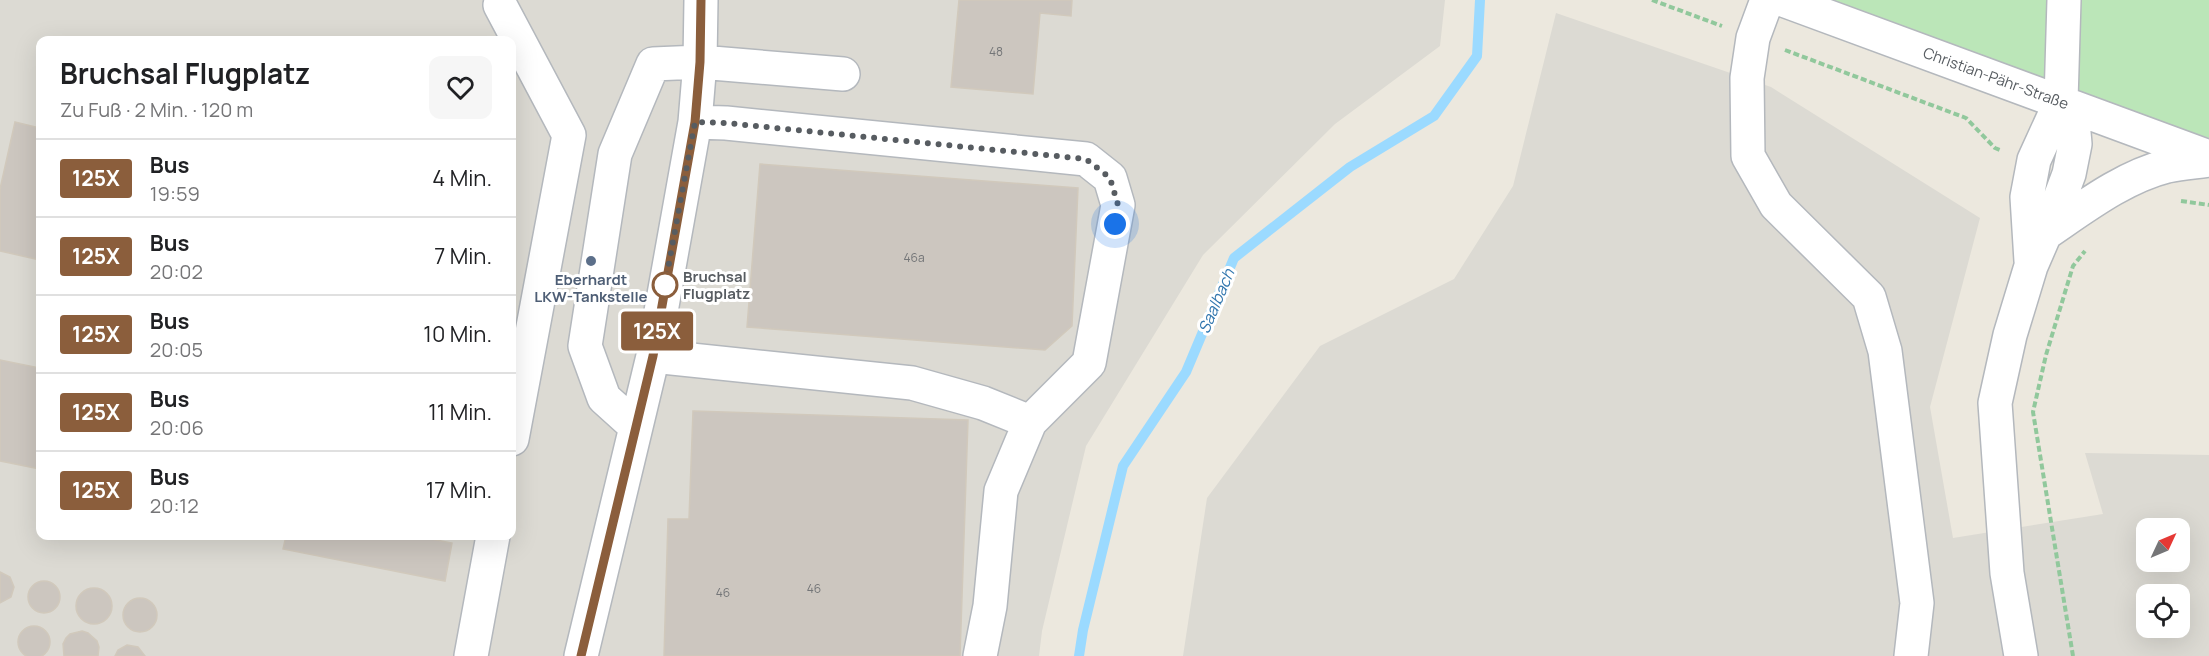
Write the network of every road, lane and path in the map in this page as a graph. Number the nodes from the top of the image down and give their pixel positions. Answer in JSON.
{"nodes":[{"id":1,"x":701,"y":0,"type":"edge"},
{"id":2,"x":1652,"y":0,"type":"edge"},
{"id":3,"x":1767,"y":0,"type":"edge"},
{"id":4,"x":1783,"y":0,"type":"edge"},
{"id":5,"x":2064,"y":0,"type":"edge"},
{"id":6,"x":500,"y":6,"type":"dead end"},
{"id":7,"x":516,"y":36,"type":"edge"},
{"id":8,"x":516,"y":36,"type":"edge"},
{"id":9,"x":1753,"y":38,"type":"junction"},
{"id":10,"x":700,"y":62,"type":"junction"},
{"id":11,"x":843,"y":74,"type":"dead end"},
{"id":12,"x":2061,"y":101,"type":"junction"},
{"id":13,"x":695,"y":122,"type":"junction"},
{"id":14,"x":2209,"y":159,"type":"edge"},
{"id":15,"x":2034,"y":160,"type":"junction"},
{"id":16,"x":2175,"y":200,"type":"dead end"},
{"id":17,"x":2209,"y":205,"type":"edge"},
{"id":18,"x":2046,"y":233,"type":"junction"},
{"id":19,"x":2086,"y":249,"type":"dead end"},
{"id":20,"x":2031,"y":266,"type":"junction"},
{"id":21,"x":653,"y":356,"type":"junction"},
{"id":22,"x":516,"y":417,"type":"edge"},
{"id":23,"x":1030,"y":422,"type":"junction"},
{"id":24,"x":635,"y":426,"type":"junction"},
{"id":25,"x":492,"y":540,"type":"edge"},
{"id":26,"x":471,"y":656,"type":"edge"},
{"id":27,"x":581,"y":656,"type":"edge"},
{"id":28,"x":980,"y":656,"type":"edge"},
{"id":29,"x":1911,"y":656,"type":"edge"},
{"id":30,"x":2021,"y":656,"type":"edge"},
{"id":31,"x":2073,"y":656,"type":"edge"}],
"edges":[{"from":1,"to":10,"type":"street"},
{"from":2,"to":9,"type":"path"},
{"from":3,"to":9,"type":"street"},
{"from":4,"to":12,"type":"street","name":"Christian-Pähr-Straße"},
{"from":5,"to":12,"type":"street"},
{"from":6,"to":8,"type":"street"},
{"from":7,"to":22,"type":"street"},
{"from":9,"to":15,"type":"path"},
{"from":9,"to":29,"type":"street"},
{"from":10,"to":11,"type":"street"},
{"from":10,"to":13,"type":"street"},
{"from":10,"to":24,"type":"street"},
{"from":12,"to":14,"type":"street","name":"Christian-Pähr-Straße"},
{"from":12,"to":15,"type":"street"},
{"from":12,"to":18,"type":"street"},
{"from":13,"to":21,"type":"street"},
{"from":13,"to":23,"type":"street"},
{"from":14,"to":18,"type":"street"},
{"from":15,"to":20,"type":"street"},
{"from":16,"to":17,"type":"path"},
{"from":18,"to":20,"type":"street"},
{"from":19,"to":31,"type":"path"},
{"from":20,"to":30,"type":"street"},
{"from":21,"to":23,"type":"street"},
{"from":21,"to":24,"type":"street"},
{"from":23,"to":28,"type":"street"},
{"from":24,"to":27,"type":"street"},
{"from":25,"to":26,"type":"street"}]}
